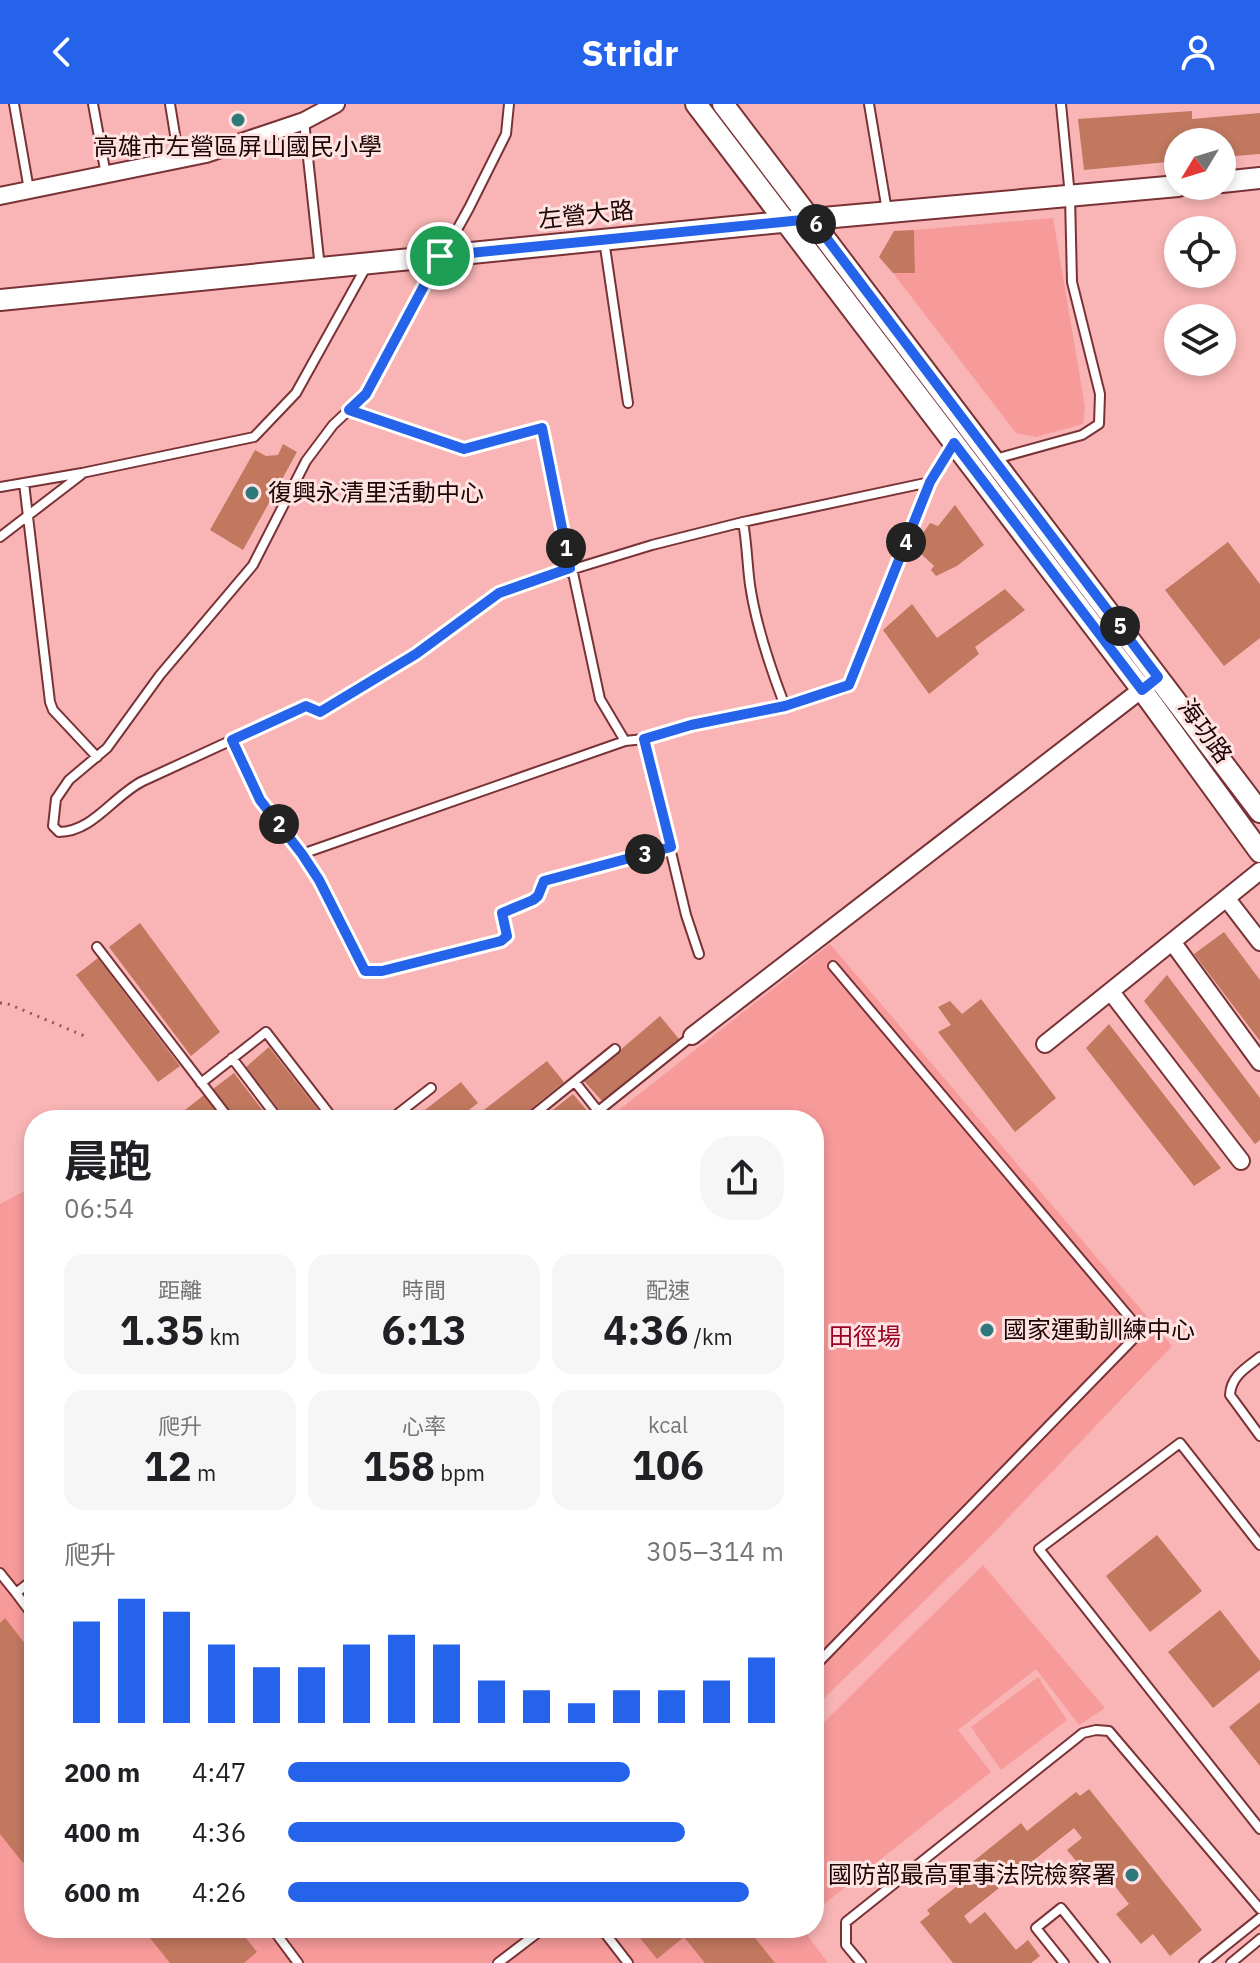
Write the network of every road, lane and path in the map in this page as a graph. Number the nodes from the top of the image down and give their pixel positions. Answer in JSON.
{"nodes":[{"id":1,"x":14,"y":104,"type":"edge"},
{"id":2,"x":93,"y":104,"type":"edge"},
{"id":3,"x":170,"y":104,"type":"edge"},
{"id":4,"x":336,"y":104,"type":"edge"},
{"id":5,"x":509,"y":104,"type":"edge"},
{"id":6,"x":696,"y":104,"type":"edge"},
{"id":7,"x":723,"y":104,"type":"edge"},
{"id":8,"x":869,"y":104,"type":"edge"},
{"id":9,"x":1061,"y":104,"type":"edge"},
{"id":10,"x":304,"y":121,"type":"junction"},
{"id":11,"x":179,"y":160,"type":"junction"},
{"id":12,"x":106,"y":176,"type":"junction"},
{"id":13,"x":1260,"y":178,"type":"edge"},
{"id":14,"x":1236,"y":181,"type":"edge"},
{"id":15,"x":1164,"y":187,"type":"edge"},
{"id":16,"x":30,"y":191,"type":"junction"},
{"id":17,"x":0,"y":196,"type":"edge"},
{"id":18,"x":1070,"y":196,"type":"junction"},
{"id":19,"x":887,"y":212,"type":"junction"},
{"id":20,"x":812,"y":219,"type":"junction"},
{"id":21,"x":787,"y":222,"type":"junction"},
{"id":22,"x":604,"y":240,"type":"junction"},
{"id":23,"x":440,"y":256,"type":"junction"},
{"id":24,"x":368,"y":263,"type":"junction"},
{"id":25,"x":320,"y":268,"type":"junction"},
{"id":26,"x":0,"y":300,"type":"edge"},
{"id":27,"x":628,"y":403,"type":"dead end"},
{"id":28,"x":349,"y":410,"type":"junction"},
{"id":29,"x":971,"y":429,"type":"junction"},
{"id":30,"x":954,"y":443,"type":"junction"},
{"id":31,"x":994,"y":460,"type":"junction"},
{"id":32,"x":977,"y":472,"type":"junction"},
{"id":33,"x":82,"y":473,"type":"junction"},
{"id":34,"x":930,"y":482,"type":"junction"},
{"id":35,"x":24,"y":483,"type":"junction"},
{"id":36,"x":0,"y":487,"type":"edge"},
{"id":37,"x":29,"y":515,"type":"junction"},
{"id":38,"x":743,"y":522,"type":"junction"},
{"id":39,"x":0,"y":537,"type":"edge"},
{"id":40,"x":570,"y":568,"type":"junction"},
{"id":41,"x":1150,"y":683,"type":"junction"},
{"id":42,"x":785,"y":706,"type":"junction"},
{"id":43,"x":644,"y":739,"type":"junction"},
{"id":44,"x":232,"y":740,"type":"junction"},
{"id":45,"x":625,"y":741,"type":"junction"},
{"id":46,"x":97,"y":757,"type":"junction"},
{"id":47,"x":1260,"y":812,"type":"edge"},
{"id":48,"x":671,"y":847,"type":"junction"},
{"id":49,"x":1260,"y":852,"type":"edge"},
{"id":50,"x":302,"y":854,"type":"junction"},
{"id":51,"x":1260,"y":871,"type":"edge"},
{"id":52,"x":1227,"y":899,"type":"junction"},
{"id":53,"x":1260,"y":942,"type":"edge"},
{"id":54,"x":1173,"y":943,"type":"junction"},
{"id":55,"x":97,"y":947,"type":"dead end"},
{"id":56,"x":699,"y":954,"type":"dead end"},
{"id":57,"x":833,"y":966,"type":"dead end"},
{"id":58,"x":1111,"y":992,"type":"junction"},
{"id":59,"x":0,"y":1003,"type":"edge"},
{"id":60,"x":692,"y":1036,"type":"joint"},
{"id":61,"x":87,"y":1037,"type":"dead end"},
{"id":62,"x":1045,"y":1044,"type":"dead end"},
{"id":63,"x":615,"y":1049,"type":"dead end"},
{"id":64,"x":232,"y":1058,"type":"junction"},
{"id":65,"x":1260,"y":1062,"type":"edge"},
{"id":66,"x":575,"y":1082,"type":"junction"},
{"id":67,"x":201,"y":1083,"type":"junction"},
{"id":68,"x":431,"y":1088,"type":"dead end"},
{"id":69,"x":222,"y":1110,"type":"edge"},
{"id":70,"x":271,"y":1110,"type":"edge"},
{"id":71,"x":326,"y":1110,"type":"edge"},
{"id":72,"x":403,"y":1110,"type":"edge"},
{"id":73,"x":540,"y":1110,"type":"edge"},
{"id":74,"x":597,"y":1110,"type":"edge"},
{"id":75,"x":599,"y":1110,"type":"edge"},
{"id":76,"x":1241,"y":1161,"type":"dead end"},
{"id":77,"x":1260,"y":1357,"type":"edge"},
{"id":78,"x":1260,"y":1436,"type":"edge"},
{"id":79,"x":1260,"y":1545,"type":"edge"},
{"id":80,"x":0,"y":1573,"type":"edge"},
{"id":81,"x":24,"y":1587,"type":"edge"},
{"id":82,"x":16,"y":1593,"type":"junction"},
{"id":83,"x":24,"y":1604,"type":"edge"},
{"id":84,"x":824,"y":1657,"type":"edge"},
{"id":85,"x":1260,"y":1829,"type":"edge"},
{"id":86,"x":1260,"y":1909,"type":"edge"},
{"id":87,"x":1260,"y":1918,"type":"edge"},
{"id":88,"x":279,"y":1938,"type":"edge"},
{"id":89,"x":531,"y":1938,"type":"edge"},
{"id":90,"x":609,"y":1938,"type":"edge"},
{"id":91,"x":1260,"y":1939,"type":"edge"},
{"id":92,"x":298,"y":1963,"type":"edge"},
{"id":93,"x":498,"y":1963,"type":"edge"},
{"id":94,"x":628,"y":1963,"type":"edge"},
{"id":95,"x":861,"y":1963,"type":"edge"},
{"id":96,"x":1064,"y":1963,"type":"edge"},
{"id":97,"x":1105,"y":1963,"type":"edge"},
{"id":98,"x":1204,"y":1963,"type":"edge"},
{"id":99,"x":1231,"y":1963,"type":"edge"}],
"edges":[{"from":1,"to":16,"type":"lane"},
{"from":2,"to":12,"type":"lane"},
{"from":3,"to":11,"type":"lane"},
{"from":4,"to":10,"type":"street"},
{"from":5,"to":23,"type":"lane"},
{"from":6,"to":21,"type":"street","name":"海功路"},
{"from":7,"to":20,"type":"street","name":"海功路"},
{"from":8,"to":19,"type":"lane"},
{"from":9,"to":18,"type":"lane"},
{"from":10,"to":11,"type":"street"},
{"from":10,"to":25,"type":"lane"},
{"from":11,"to":12,"type":"street"},
{"from":12,"to":16,"type":"street"},
{"from":13,"to":14,"type":"street"},
{"from":15,"to":18,"type":"street","name":"左營大路"},
{"from":16,"to":17,"type":"street"},
{"from":18,"to":19,"type":"street","name":"左營大路"},
{"from":18,"to":31,"type":"lane"},
{"from":19,"to":20,"type":"street","name":"左營大路"},
{"from":20,"to":21,"type":"street","name":"左營大路"},
{"from":20,"to":29,"type":"street","name":"海功路"},
{"from":21,"to":22,"type":"street","name":"左營大路"},
{"from":21,"to":30,"type":"street","name":"海功路"},
{"from":22,"to":23,"type":"street","name":"左營大路"},
{"from":22,"to":27,"type":"lane"},
{"from":23,"to":24,"type":"street","name":"左營大路"},
{"from":23,"to":28,"type":"lane"},
{"from":24,"to":25,"type":"street","name":"左營大路"},
{"from":24,"to":33,"type":"lane"},
{"from":25,"to":26,"type":"street","name":"左營大路"},
{"from":28,"to":40,"type":"lane"},
{"from":28,"to":46,"type":"lane"},
{"from":29,"to":30,"type":"lane"},
{"from":29,"to":31,"type":"street","name":"海功路"},
{"from":30,"to":32,"type":"street","name":"海功路"},
{"from":30,"to":34,"type":"lane"},
{"from":31,"to":32,"type":"lane"},
{"from":31,"to":41,"type":"street","name":"海功路"},
{"from":32,"to":41,"type":"street","name":"海功路"},
{"from":33,"to":35,"type":"lane"},
{"from":33,"to":37,"type":"lane"},
{"from":34,"to":38,"type":"lane"},
{"from":34,"to":42,"type":"lane"},
{"from":35,"to":36,"type":"lane"},
{"from":35,"to":37,"type":"lane"},
{"from":37,"to":39,"type":"lane"},
{"from":37,"to":46,"type":"lane"},
{"from":38,"to":40,"type":"lane"},
{"from":38,"to":42,"type":"lane"},
{"from":40,"to":44,"type":"lane"},
{"from":40,"to":45,"type":"lane"},
{"from":41,"to":47,"type":"street","name":"海功路"},
{"from":41,"to":49,"type":"street","name":"海功路"},
{"from":41,"to":60,"type":"street"},
{"from":42,"to":43,"type":"lane"},
{"from":43,"to":45,"type":"lane"},
{"from":43,"to":48,"type":"lane"},
{"from":44,"to":46,"type":"lane"},
{"from":44,"to":50,"type":"lane"},
{"from":45,"to":50,"type":"lane"},
{"from":48,"to":50,"type":"lane"},
{"from":48,"to":56,"type":"lane"},
{"from":51,"to":52,"type":"street"},
{"from":52,"to":53,"type":"street"},
{"from":52,"to":54,"type":"street"},
{"from":54,"to":58,"type":"street"},
{"from":54,"to":65,"type":"street"},
{"from":55,"to":67,"type":"lane"},
{"from":57,"to":84,"type":"lane"},
{"from":58,"to":62,"type":"street"},
{"from":58,"to":76,"type":"street"},
{"from":59,"to":61,"type":"path"},
{"from":60,"to":75,"type":"lane"},
{"from":63,"to":66,"type":"lane"},
{"from":64,"to":67,"type":"lane"},
{"from":64,"to":70,"type":"lane"},
{"from":64,"to":71,"type":"lane"},
{"from":66,"to":73,"type":"lane"},
{"from":66,"to":74,"type":"lane"},
{"from":67,"to":69,"type":"lane"},
{"from":68,"to":72,"type":"lane"},
{"from":77,"to":78,"type":"lane"},
{"from":79,"to":85,"type":"lane"},
{"from":80,"to":82,"type":"lane"},
{"from":81,"to":82,"type":"lane"},
{"from":82,"to":83,"type":"lane"},
{"from":86,"to":95,"type":"lane"},
{"from":87,"to":98,"type":"lane"},
{"from":88,"to":92,"type":"lane"},
{"from":89,"to":93,"type":"lane"},
{"from":90,"to":94,"type":"lane"},
{"from":91,"to":99,"type":"lane"},
{"from":96,"to":97,"type":"lane"}]}
